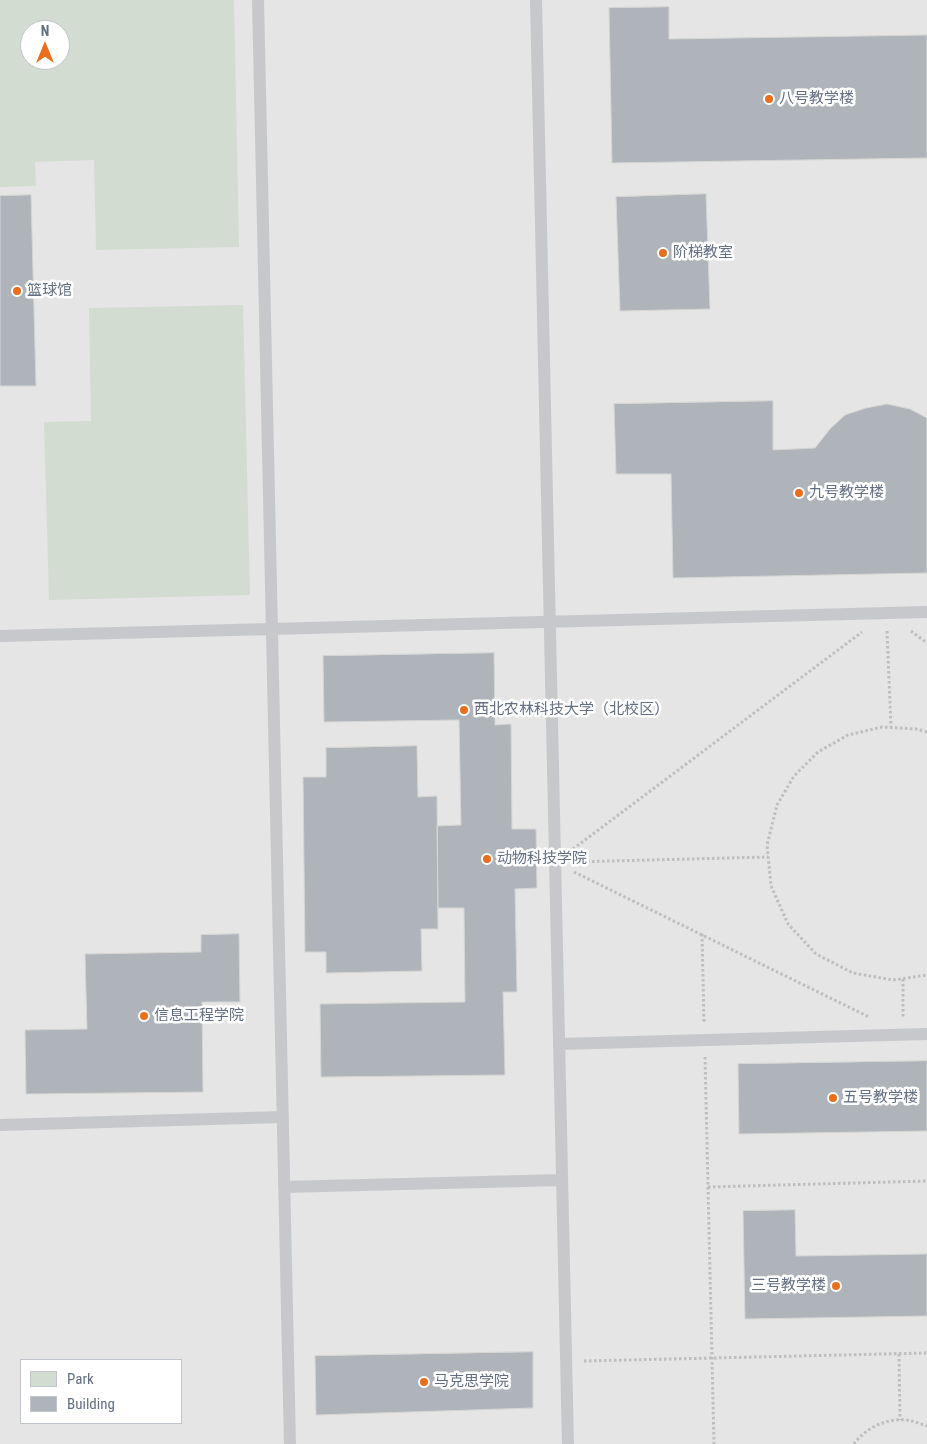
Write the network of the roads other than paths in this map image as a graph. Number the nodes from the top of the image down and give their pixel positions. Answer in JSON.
{"nodes":[{"id":1,"x":258,"y":0,"type":"edge"},
{"id":2,"x":536,"y":0,"type":"edge"},
{"id":3,"x":927,"y":612,"type":"edge"},
{"id":4,"x":550,"y":622,"type":"junction"},
{"id":5,"x":272,"y":629,"type":"junction"},
{"id":6,"x":0,"y":636,"type":"edge"},
{"id":7,"x":927,"y":1034,"type":"edge"},
{"id":8,"x":559,"y":1044,"type":"junction"},
{"id":9,"x":283,"y":1117,"type":"junction"},
{"id":10,"x":0,"y":1125,"type":"edge"},
{"id":11,"x":562,"y":1180,"type":"junction"},
{"id":12,"x":284,"y":1186,"type":"junction"},
{"id":13,"x":290,"y":1444,"type":"edge"},
{"id":14,"x":568,"y":1444,"type":"edge"}],
"edges":[{"from":1,"to":5,"type":"lane"},
{"from":2,"to":4,"type":"lane"},
{"from":3,"to":4,"type":"lane"},
{"from":4,"to":5,"type":"lane"},
{"from":4,"to":8,"type":"lane"},
{"from":5,"to":6,"type":"lane"},
{"from":5,"to":9,"type":"lane"},
{"from":7,"to":8,"type":"lane"},
{"from":8,"to":11,"type":"lane"},
{"from":9,"to":10,"type":"lane"},
{"from":9,"to":12,"type":"lane"},
{"from":11,"to":12,"type":"lane"},
{"from":11,"to":14,"type":"lane"},
{"from":12,"to":13,"type":"lane"}]}
